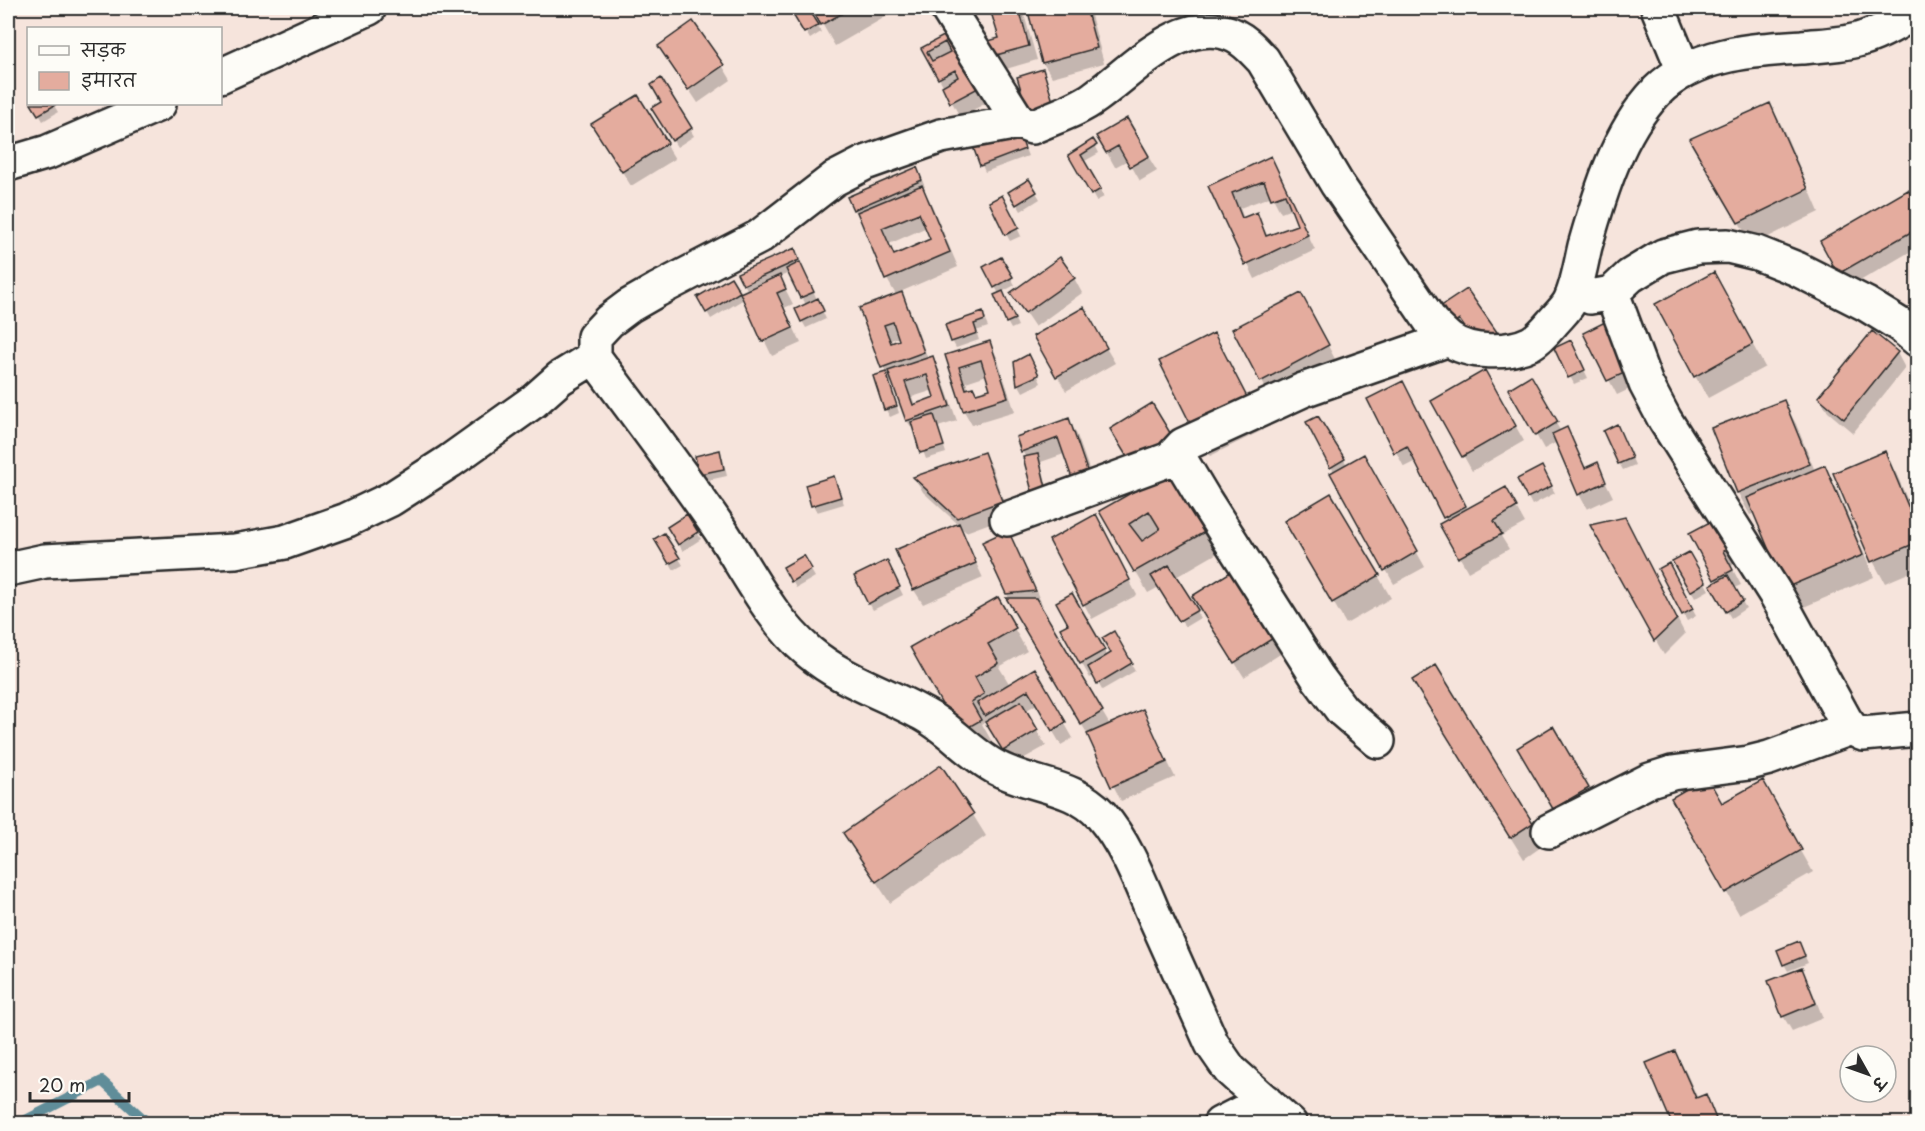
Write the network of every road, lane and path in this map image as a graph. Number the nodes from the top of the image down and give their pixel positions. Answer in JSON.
{"nodes":[{"id":1,"x":369,"y":8,"type":"edge"},
{"id":2,"x":947,"y":8,"type":"edge"},
{"id":3,"x":1658,"y":8,"type":"edge"},
{"id":4,"x":1917,"y":10,"type":"edge"},
{"id":5,"x":1684,"y":71,"type":"junction"},
{"id":6,"x":222,"y":75,"type":"edge"},
{"id":7,"x":157,"y":105,"type":"edge"},
{"id":8,"x":1019,"y":122,"type":"junction"},
{"id":9,"x":8,"y":164,"type":"edge"},
{"id":10,"x":1612,"y":293,"type":"junction"},
{"id":11,"x":1570,"y":301,"type":"junction"},
{"id":12,"x":1449,"y":339,"type":"junction"},
{"id":13,"x":1917,"y":340,"type":"edge"},
{"id":14,"x":594,"y":357,"type":"junction"},
{"id":15,"x":1170,"y":459,"type":"junction"},
{"id":16,"x":1007,"y":519,"type":"dead end"},
{"id":17,"x":8,"y":569,"type":"edge"},
{"id":18,"x":1851,"y":728,"type":"junction"},
{"id":19,"x":1917,"y":729,"type":"edge"},
{"id":20,"x":1378,"y":741,"type":"dead end"},
{"id":21,"x":1550,"y":831,"type":"dead end"},
{"id":22,"x":1265,"y":1101,"type":"junction"},
{"id":23,"x":1220,"y":1124,"type":"edge"},
{"id":24,"x":1290,"y":1124,"type":"edge"}],
"edges":[{"from":1,"to":6,"type":"street"},
{"from":2,"to":8,"type":"street"},
{"from":3,"to":5,"type":"street"},
{"from":4,"to":5,"type":"street"},
{"from":5,"to":11,"type":"street"},
{"from":7,"to":9,"type":"street"},
{"from":8,"to":12,"type":"street"},
{"from":8,"to":14,"type":"street"},
{"from":10,"to":11,"type":"street"},
{"from":10,"to":13,"type":"street"},
{"from":10,"to":18,"type":"street"},
{"from":11,"to":12,"type":"street"},
{"from":12,"to":15,"type":"street"},
{"from":14,"to":17,"type":"street"},
{"from":14,"to":22,"type":"street"},
{"from":15,"to":16,"type":"street"},
{"from":15,"to":20,"type":"street"},
{"from":18,"to":19,"type":"street"},
{"from":18,"to":21,"type":"street"},
{"from":22,"to":23,"type":"street"},
{"from":22,"to":24,"type":"street"}]}
